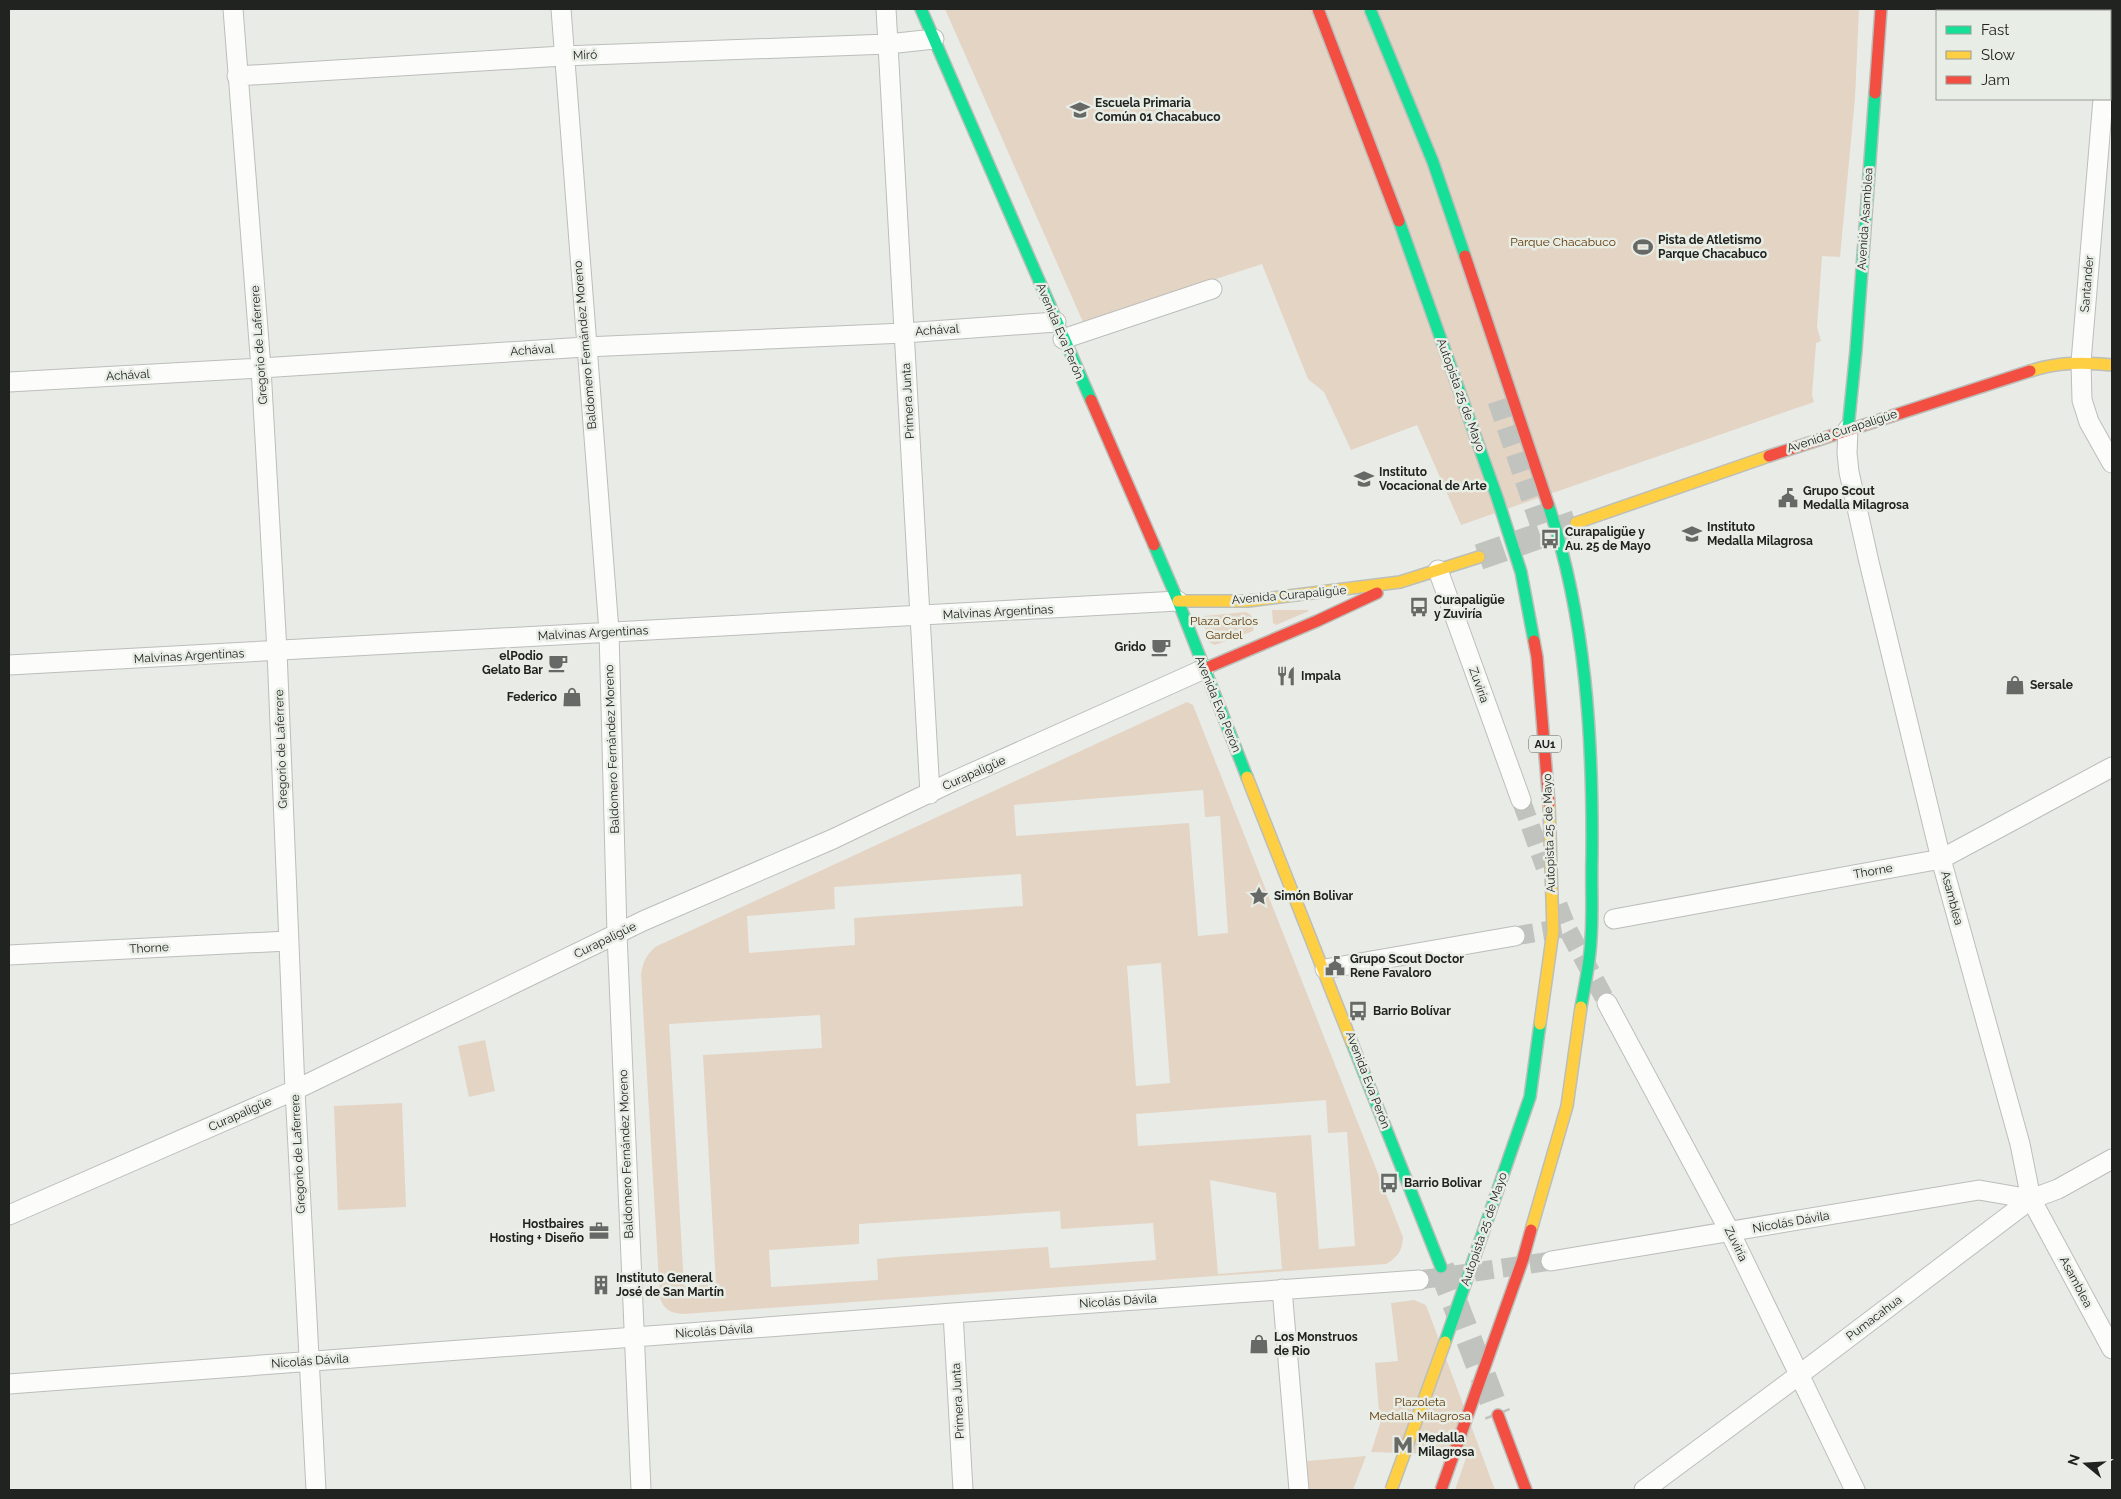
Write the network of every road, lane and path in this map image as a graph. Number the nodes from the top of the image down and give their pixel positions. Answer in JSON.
{"nodes":[{"id":1,"x":233,"y":9,"type":"edge"},
{"id":2,"x":561,"y":9,"type":"edge"},
{"id":3,"x":886,"y":9,"type":"edge"},
{"id":4,"x":922,"y":9,"type":"edge"},
{"id":5,"x":1318,"y":9,"type":"edge"},
{"id":6,"x":1370,"y":9,"type":"edge"},
{"id":7,"x":1881,"y":9,"type":"edge"},
{"id":8,"x":934,"y":39,"type":"junction"},
{"id":9,"x":888,"y":44,"type":"junction"},
{"id":10,"x":563,"y":56,"type":"junction"},
{"id":11,"x":237,"y":76,"type":"junction"},
{"id":12,"x":2103,"y":100,"type":"edge"},
{"id":13,"x":1212,"y":289,"type":"dead end"},
{"id":14,"x":1059,"y":330,"type":"junction"},
{"id":15,"x":904,"y":332,"type":"junction"},
{"id":16,"x":585,"y":347,"type":"junction"},
{"id":17,"x":2081,"y":362,"type":"junction"},
{"id":18,"x":2112,"y":365,"type":"edge"},
{"id":19,"x":261,"y":368,"type":"junction"},
{"id":20,"x":9,"y":382,"type":"edge"},
{"id":21,"x":1848,"y":429,"type":"junction"},
{"id":22,"x":2112,"y":463,"type":"edge"},
{"id":23,"x":1576,"y":523,"type":"tunnel mouth"},
{"id":24,"x":1479,"y":557,"type":"tunnel mouth"},
{"id":25,"x":1438,"y":570,"type":"junction"},
{"id":26,"x":1400,"y":582,"type":"junction"},
{"id":27,"x":1178,"y":601,"type":"junction"},
{"id":28,"x":1248,"y":601,"type":"junction"},
{"id":29,"x":1260,"y":609,"type":"dead end"},
{"id":30,"x":920,"y":617,"type":"junction"},
{"id":31,"x":1266,"y":627,"type":"dead end"},
{"id":32,"x":608,"y":631,"type":"junction"},
{"id":33,"x":1259,"y":645,"type":"junction"},
{"id":34,"x":277,"y":652,"type":"junction"},
{"id":35,"x":9,"y":666,"type":"edge"},
{"id":36,"x":1204,"y":669,"type":"junction"},
{"id":37,"x":2112,"y":767,"type":"edge"},
{"id":38,"x":930,"y":794,"type":"junction"},
{"id":39,"x":1520,"y":800,"type":"tunnel mouth"},
{"id":40,"x":1941,"y":859,"type":"junction"},
{"id":41,"x":1614,"y":919,"type":"dead end"},
{"id":42,"x":616,"y":934,"type":"junction"},
{"id":43,"x":1515,"y":936,"type":"tunnel mouth"},
{"id":44,"x":288,"y":941,"type":"junction"},
{"id":45,"x":9,"y":955,"type":"edge"},
{"id":46,"x":1325,"y":970,"type":"junction"},
{"id":47,"x":1607,"y":1003,"type":"tunnel mouth"},
{"id":48,"x":295,"y":1090,"type":"junction"},
{"id":49,"x":2112,"y":1159,"type":"edge"},
{"id":50,"x":2031,"y":1199,"type":"junction"},
{"id":51,"x":9,"y":1214,"type":"edge"},
{"id":52,"x":1730,"y":1232,"type":"junction"},
{"id":53,"x":1551,"y":1261,"type":"tunnel mouth"},
{"id":54,"x":1441,"y":1267,"type":"tunnel mouth"},
{"id":55,"x":1419,"y":1280,"type":"tunnel mouth"},
{"id":56,"x":1282,"y":1289,"type":"junction"},
{"id":57,"x":952,"y":1313,"type":"junction"},
{"id":58,"x":634,"y":1338,"type":"junction"},
{"id":59,"x":2112,"y":1349,"type":"edge"},
{"id":60,"x":309,"y":1361,"type":"junction"},
{"id":61,"x":1799,"y":1376,"type":"junction"},
{"id":62,"x":9,"y":1384,"type":"edge"},
{"id":63,"x":1498,"y":1415,"type":"tunnel mouth"},
{"id":64,"x":316,"y":1490,"type":"edge"},
{"id":65,"x":641,"y":1490,"type":"edge"},
{"id":66,"x":963,"y":1490,"type":"edge"},
{"id":67,"x":1299,"y":1490,"type":"edge"},
{"id":68,"x":1391,"y":1490,"type":"edge"},
{"id":69,"x":1441,"y":1490,"type":"edge"},
{"id":70,"x":1526,"y":1490,"type":"edge"},
{"id":71,"x":1644,"y":1490,"type":"edge"},
{"id":72,"x":1855,"y":1490,"type":"edge"}],
"edges":[{"from":1,"to":11,"type":"street","name":"Gregorio de Laferrere"},
{"from":2,"to":10,"type":"street","name":"Baldomero Fernández Moreno"},
{"from":3,"to":9,"type":"street","name":"Primera Junta"},
{"from":4,"to":8,"type":"main road","name":"Avenida Eva Perón"},
{"from":5,"to":68,"type":"main road","name":"Autopista 25 de Mayo","number":"AU1","bridge":true},
{"from":6,"to":69,"type":"main road","bridge":true},
{"from":7,"to":21,"type":"main road","name":"Avenida Asamblea"},
{"from":8,"to":9,"type":"street","name":"Miró"},
{"from":8,"to":14,"type":"main road","name":"Avenida Eva Perón"},
{"from":9,"to":10,"type":"street","name":"Miró"},
{"from":9,"to":15,"type":"street","name":"Primera Junta"},
{"from":10,"to":11,"type":"street","name":"Miró"},
{"from":10,"to":16,"type":"street","name":"Baldomero Fernández Moreno"},
{"from":11,"to":19,"type":"street","name":"Gregorio de Laferrere"},
{"from":12,"to":17,"type":"street","name":"Santander"},
{"from":13,"to":14,"type":"street","name":"Achával"},
{"from":14,"to":15,"type":"street","name":"Achával"},
{"from":14,"to":27,"type":"main road","name":"Avenida Eva Perón"},
{"from":15,"to":16,"type":"street","name":"Achával"},
{"from":15,"to":30,"type":"street","name":"Primera Junta"},
{"from":16,"to":19,"type":"street","name":"Achával"},
{"from":16,"to":32,"type":"street","name":"Baldomero Fernández Moreno"},
{"from":17,"to":18,"type":"main road","name":"Avenida Curapaligüe"},
{"from":17,"to":21,"type":"main road","name":"Avenida Curapaligüe"},
{"from":17,"to":22,"type":"street","name":"Santander"},
{"from":19,"to":20,"type":"street","name":"Achával"},
{"from":19,"to":34,"type":"street","name":"Gregorio de Laferrere"},
{"from":21,"to":23,"type":"main road","name":"Avenida Curapaligüe"},
{"from":21,"to":40,"type":"street","name":"Asamblea"},
{"from":24,"to":25,"type":"main road","name":"Avenida Curapaligüe"},
{"from":25,"to":26,"type":"main road","name":"Avenida Curapaligüe"},
{"from":25,"to":39,"type":"street","name":"Zuviría"},
{"from":26,"to":28,"type":"main road","name":"Avenida Curapaligüe"},
{"from":26,"to":33,"type":"main road","name":"Avenida Curapaligüe"},
{"from":27,"to":28,"type":"main road","name":"Avenida Curapaligüe"},
{"from":27,"to":30,"type":"street","name":"Malvinas Argentinas"},
{"from":27,"to":36,"type":"main road","name":"Avenida Eva Perón"},
{"from":28,"to":29,"type":"main road"},
{"from":30,"to":32,"type":"street","name":"Malvinas Argentinas"},
{"from":30,"to":38,"type":"street","name":"Primera Junta"},
{"from":31,"to":33,"type":"main road"},
{"from":32,"to":34,"type":"street","name":"Malvinas Argentinas"},
{"from":32,"to":42,"type":"street","name":"Baldomero Fernández Moreno"},
{"from":33,"to":36,"type":"main road","name":"Avenida Curapaligüe"},
{"from":34,"to":35,"type":"street","name":"Malvinas Argentinas"},
{"from":34,"to":44,"type":"street","name":"Gregorio de Laferrere"},
{"from":36,"to":38,"type":"street","name":"Curapaligüe"},
{"from":36,"to":46,"type":"main road","name":"Avenida Eva Perón"},
{"from":37,"to":40,"type":"street","name":"Thorne"},
{"from":38,"to":42,"type":"street","name":"Curapaligüe"},
{"from":40,"to":41,"type":"street","name":"Thorne"},
{"from":40,"to":50,"type":"street","name":"Asamblea"},
{"from":42,"to":48,"type":"street","name":"Curapaligüe"},
{"from":42,"to":58,"type":"street","name":"Baldomero Fernández Moreno"},
{"from":43,"to":46,"type":"street"},
{"from":44,"to":45,"type":"street","name":"Thorne"},
{"from":44,"to":48,"type":"street","name":"Gregorio de Laferrere"},
{"from":46,"to":54,"type":"main road","name":"Avenida Eva Perón"},
{"from":47,"to":52,"type":"street","name":"Zuviría"},
{"from":48,"to":51,"type":"street","name":"Curapaligüe"},
{"from":48,"to":60,"type":"street","name":"Gregorio de Laferrere"},
{"from":49,"to":50,"type":"street","name":"Pumacahua"},
{"from":50,"to":52,"type":"street","name":"Nicolás Dávila"},
{"from":50,"to":59,"type":"street","name":"Asamblea"},
{"from":50,"to":61,"type":"street","name":"Pumacahua"},
{"from":52,"to":53,"type":"street","name":"Nicolás Dávila"},
{"from":52,"to":61,"type":"street","name":"Zuviría"},
{"from":55,"to":56,"type":"street","name":"Nicolás Dávila"},
{"from":56,"to":57,"type":"street","name":"Nicolás Dávila"},
{"from":56,"to":67,"type":"street"},
{"from":57,"to":58,"type":"street","name":"Nicolás Dávila"},
{"from":57,"to":66,"type":"street","name":"Primera Junta"},
{"from":58,"to":60,"type":"street","name":"Nicolás Dávila"},
{"from":58,"to":65,"type":"street","name":"Baldomero Fernández Moreno"},
{"from":60,"to":62,"type":"street","name":"Nicolás Dávila"},
{"from":60,"to":64,"type":"street","name":"Gregorio de Laferrere"},
{"from":61,"to":71,"type":"street","name":"Pumacahua"},
{"from":61,"to":72,"type":"street","name":"Zuviría"},
{"from":63,"to":70,"type":"main road"}]}
